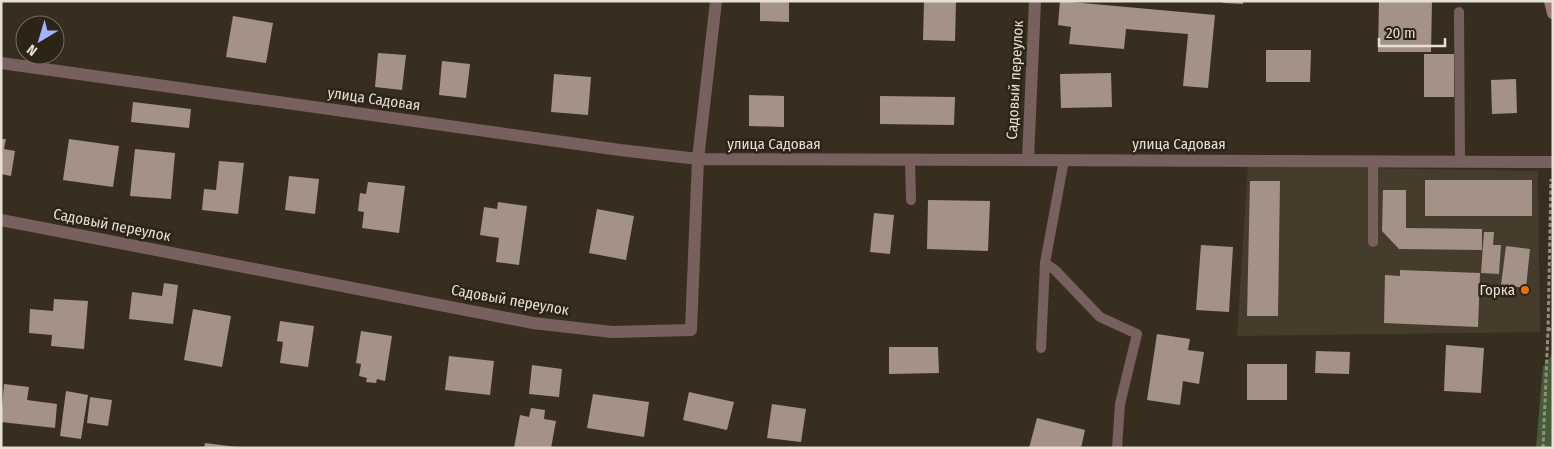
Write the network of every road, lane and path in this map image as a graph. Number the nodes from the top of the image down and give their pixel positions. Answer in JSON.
{"nodes":[{"id":1,"x":716,"y":1,"type":"edge"},
{"id":2,"x":1035,"y":1,"type":"edge"},
{"id":3,"x":1550,"y":1,"type":"edge"},
{"id":4,"x":1459,"y":12,"type":"dead end"},
{"id":5,"x":1553,"y":13,"type":"edge"},
{"id":6,"x":1,"y":63,"type":"edge"},
{"id":7,"x":698,"y":159,"type":"junction"},
{"id":8,"x":910,"y":159,"type":"junction"},
{"id":9,"x":1028,"y":159,"type":"junction"},
{"id":10,"x":1064,"y":160,"type":"junction"},
{"id":11,"x":1373,"y":161,"type":"junction"},
{"id":12,"x":1460,"y":161,"type":"junction"},
{"id":13,"x":1552,"y":162,"type":"edge"},
{"id":14,"x":911,"y":200,"type":"dead end"},
{"id":15,"x":1,"y":220,"type":"edge"},
{"id":16,"x":1373,"y":242,"type":"dead end"},
{"id":17,"x":1045,"y":263,"type":"junction"},
{"id":18,"x":1553,"y":326,"type":"edge"},
{"id":19,"x":1548,"y":331,"type":"junction"},
{"id":20,"x":1041,"y":348,"type":"dead end"},
{"id":21,"x":1117,"y":448,"type":"edge"},
{"id":22,"x":1543,"y":448,"type":"edge"}],
"edges":[{"from":1,"to":7,"type":"street","name":"Садовый переулок"},
{"from":2,"to":9,"type":"street","name":"Садовый переулок"},
{"from":3,"to":5,"type":"main road"},
{"from":4,"to":12,"type":"lane"},
{"from":6,"to":7,"type":"street","name":"улица Садовая"},
{"from":7,"to":8,"type":"street","name":"улица Садовая"},
{"from":7,"to":15,"type":"street","name":"Садовый переулок"},
{"from":8,"to":9,"type":"street","name":"улица Садовая"},
{"from":8,"to":14,"type":"lane"},
{"from":9,"to":10,"type":"street","name":"улица Садовая"},
{"from":10,"to":11,"type":"street","name":"улица Садовая"},
{"from":10,"to":17,"type":"lane"},
{"from":11,"to":12,"type":"street","name":"улица Садовая"},
{"from":11,"to":16,"type":"lane"},
{"from":12,"to":13,"type":"street","name":"улица Садовая"},
{"from":13,"to":19,"type":"path"},
{"from":17,"to":20,"type":"lane"},
{"from":17,"to":21,"type":"lane"},
{"from":18,"to":19,"type":"path"},
{"from":19,"to":22,"type":"path"}]}
